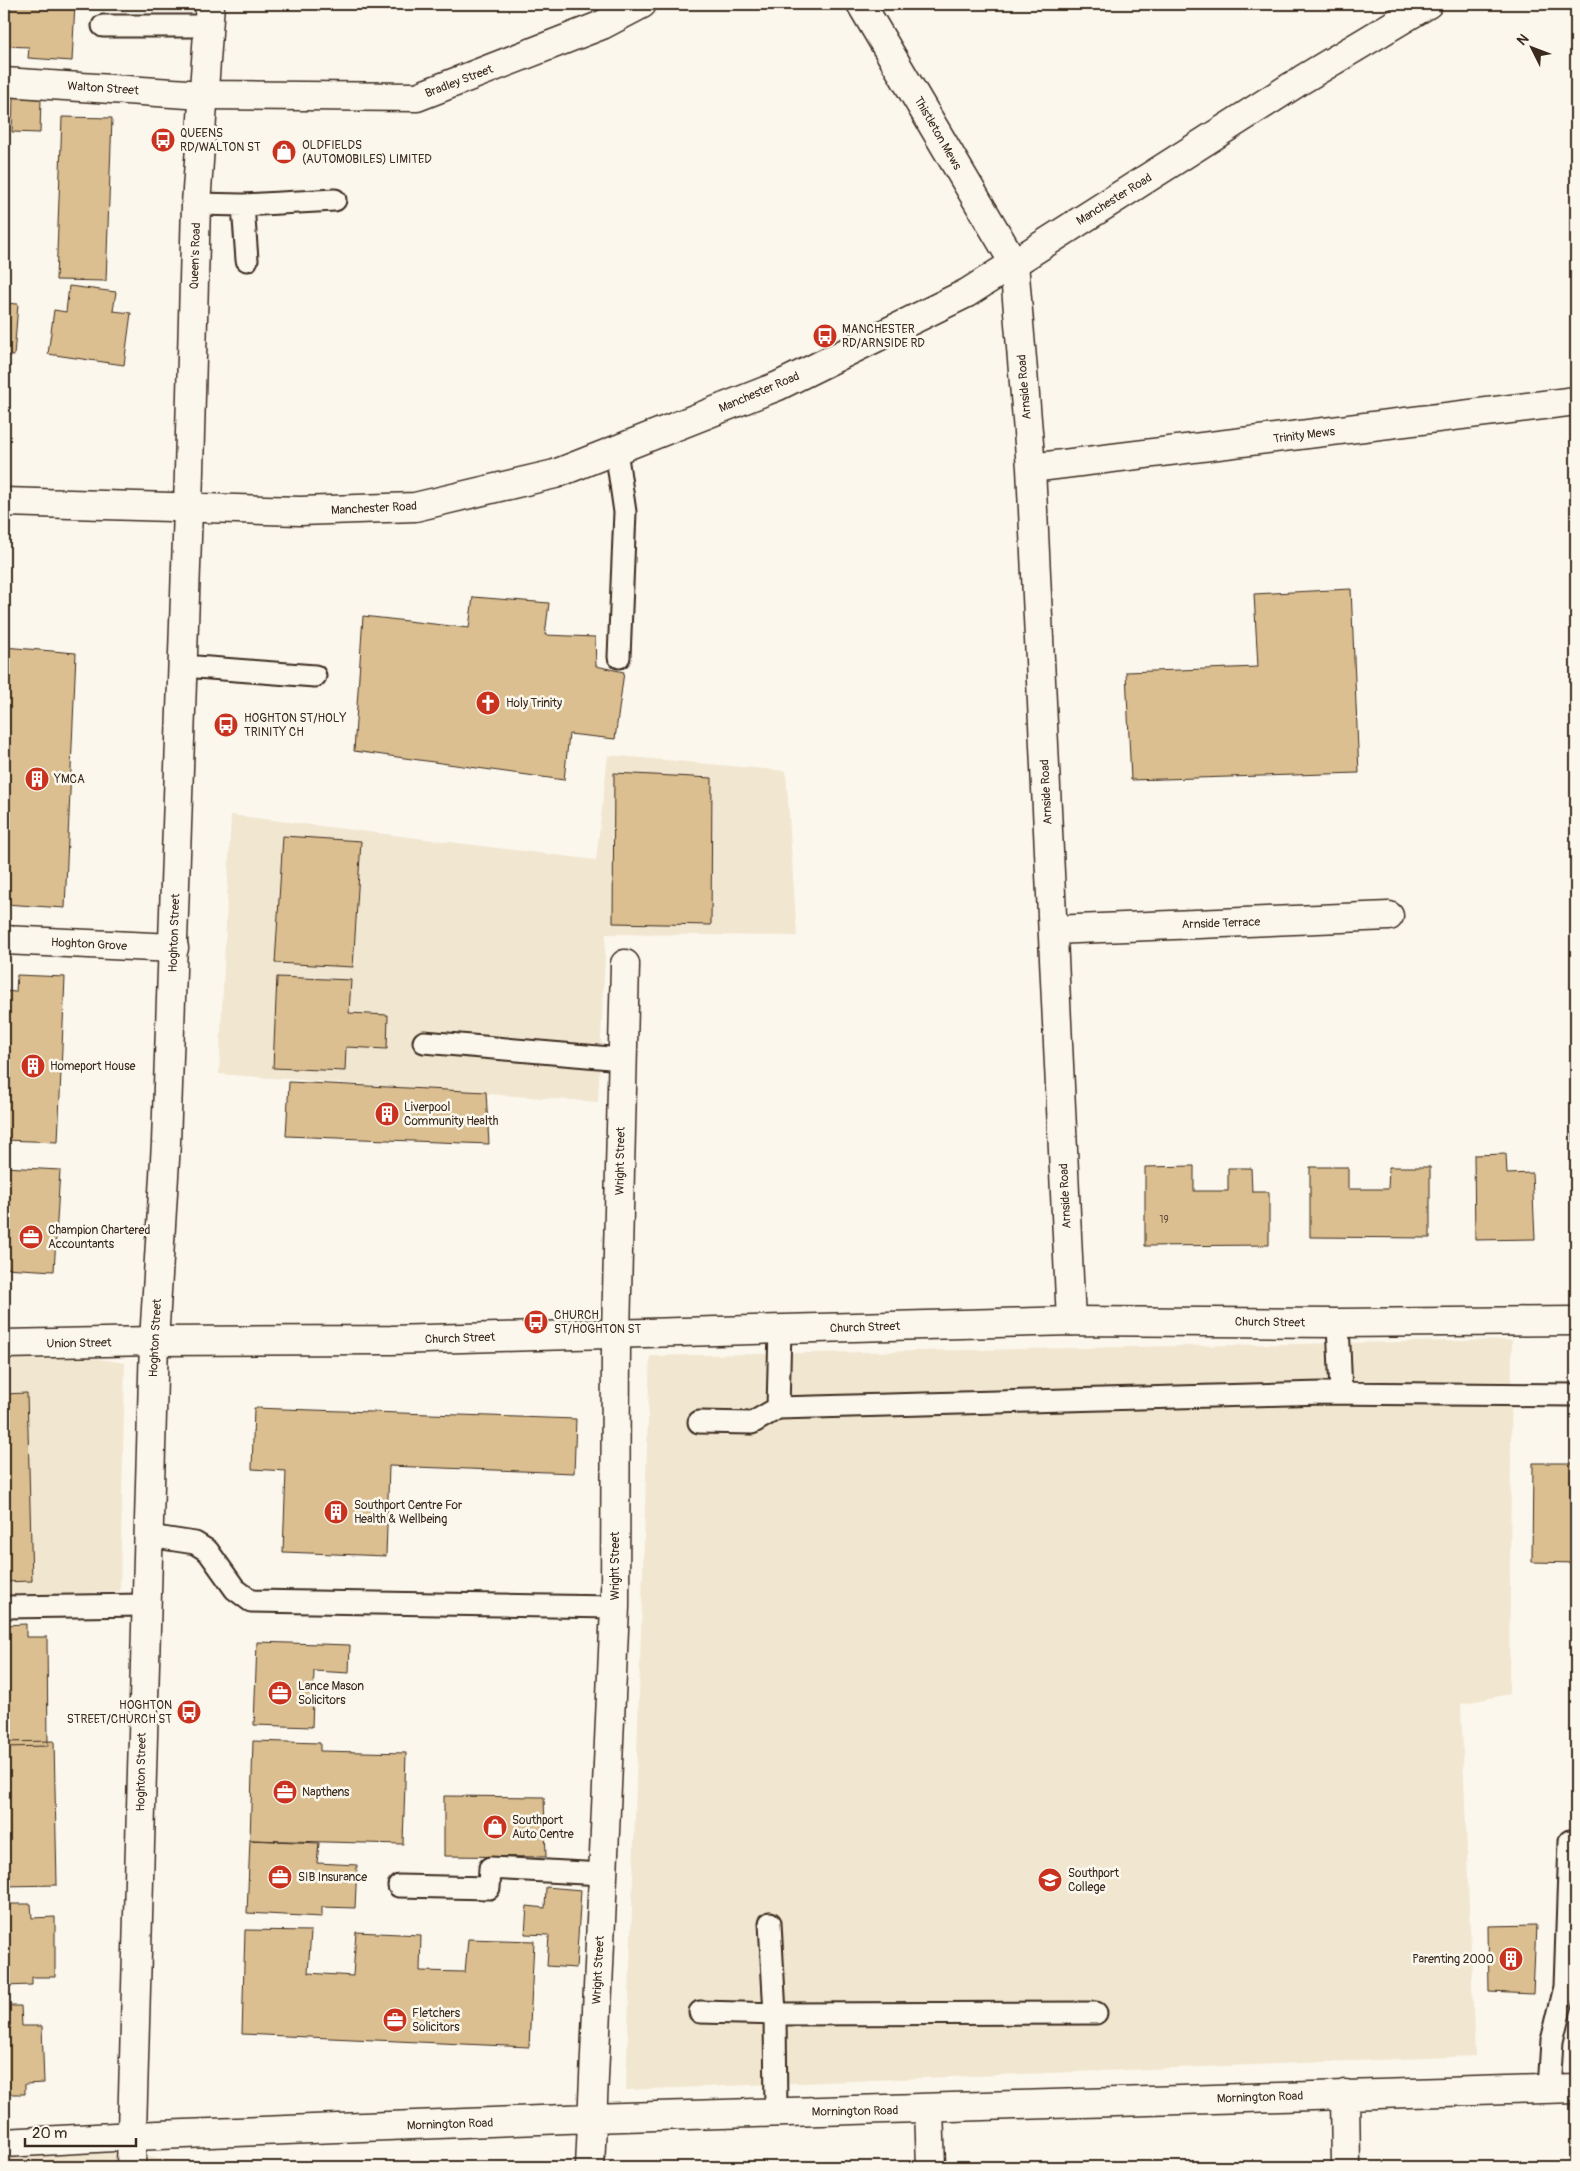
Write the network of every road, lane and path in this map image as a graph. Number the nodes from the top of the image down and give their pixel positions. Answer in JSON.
{"nodes":[{"id":1,"x":642,"y":4,"type":"edge"},
{"id":2,"x":862,"y":4,"type":"edge"},
{"id":3,"x":1428,"y":4,"type":"edge"},
{"id":4,"x":1401,"y":11,"type":"edge"},
{"id":5,"x":209,"y":15,"type":"edge"},
{"id":6,"x":103,"y":26,"type":"dead end"},
{"id":7,"x":4,"y":82,"type":"edge"},
{"id":8,"x":203,"y":95,"type":"junction"},
{"id":9,"x":335,"y":200,"type":"dead end"},
{"id":10,"x":196,"y":204,"type":"junction"},
{"id":11,"x":243,"y":205,"type":"junction"},
{"id":12,"x":247,"y":260,"type":"dead end"},
{"id":13,"x":1014,"y":263,"type":"junction"},
{"id":14,"x":1576,"y":401,"type":"edge"},
{"id":15,"x":616,"y":450,"type":"junction"},
{"id":16,"x":1031,"y":468,"type":"junction"},
{"id":17,"x":4,"y":502,"type":"edge"},
{"id":18,"x":188,"y":508,"type":"junction"},
{"id":19,"x":619,"y":657,"type":"dead end"},
{"id":20,"x":183,"y":666,"type":"junction"},
{"id":21,"x":315,"y":676,"type":"dead end"},
{"id":22,"x":1389,"y":916,"type":"dead end"},
{"id":23,"x":1052,"y":930,"type":"junction"},
{"id":24,"x":4,"y":940,"type":"edge"},
{"id":25,"x":174,"y":948,"type":"junction"},
{"id":26,"x":625,"y":964,"type":"dead end"},
{"id":27,"x":424,"y":1042,"type":"dead end"},
{"id":28,"x":622,"y":1059,"type":"junction"},
{"id":29,"x":1071,"y":1321,"type":"junction"},
{"id":30,"x":1576,"y":1322,"type":"edge"},
{"id":31,"x":1338,"y":1323,"type":"junction"},
{"id":32,"x":780,"y":1329,"type":"junction"},
{"id":33,"x":616,"y":1334,"type":"junction"},
{"id":34,"x":154,"y":1341,"type":"junction"},
{"id":35,"x":4,"y":1344,"type":"edge"},
{"id":36,"x":1341,"y":1393,"type":"junction"},
{"id":37,"x":1576,"y":1395,"type":"edge"},
{"id":38,"x":778,"y":1408,"type":"junction"},
{"id":39,"x":699,"y":1422,"type":"dead end"},
{"id":40,"x":148,"y":1536,"type":"junction"},
{"id":41,"x":145,"y":1605,"type":"junction"},
{"id":42,"x":615,"y":1607,"type":"junction"},
{"id":43,"x":4,"y":1608,"type":"edge"},
{"id":44,"x":1570,"y":1841,"type":"dead end"},
{"id":45,"x":603,"y":1874,"type":"junction"},
{"id":46,"x":400,"y":1886,"type":"dead end"},
{"id":47,"x":770,"y":1923,"type":"dead end"},
{"id":48,"x":700,"y":2012,"type":"dead end"},
{"id":49,"x":1096,"y":2013,"type":"dead end"},
{"id":50,"x":775,"y":2014,"type":"junction"},
{"id":51,"x":1576,"y":2088,"type":"edge"},
{"id":52,"x":1549,"y":2089,"type":"junction"},
{"id":53,"x":1346,"y":2094,"type":"junction"},
{"id":54,"x":929,"y":2109,"type":"junction"},
{"id":55,"x":776,"y":2113,"type":"junction"},
{"id":56,"x":591,"y":2118,"type":"junction"},
{"id":57,"x":133,"y":2136,"type":"junction"},
{"id":58,"x":4,"y":2143,"type":"edge"},
{"id":59,"x":131,"y":2167,"type":"edge"},
{"id":60,"x":590,"y":2167,"type":"edge"},
{"id":61,"x":931,"y":2167,"type":"edge"},
{"id":62,"x":1346,"y":2167,"type":"edge"}],
"edges":[{"from":1,"to":8,"type":"street","name":"Bradley Street"},
{"from":2,"to":13,"type":"street","name":"Thistleton Mews"},
{"from":3,"to":4,"type":"street","name":"Manchester Road"},
{"from":4,"to":13,"type":"street","name":"Manchester Road"},
{"from":5,"to":6,"type":"lane"},
{"from":5,"to":8,"type":"street","name":"Queen's Road"},
{"from":7,"to":8,"type":"street","name":"Walton Street"},
{"from":8,"to":10,"type":"street","name":"Queen's Road"},
{"from":9,"to":11,"type":"lane"},
{"from":10,"to":11,"type":"lane"},
{"from":10,"to":18,"type":"street","name":"Queen's Road"},
{"from":11,"to":12,"type":"lane"},
{"from":13,"to":15,"type":"street","name":"Manchester Road"},
{"from":13,"to":16,"type":"street","name":"Arnside Road"},
{"from":14,"to":16,"type":"street","name":"Trinity Mews"},
{"from":15,"to":18,"type":"street","name":"Manchester Road"},
{"from":15,"to":19,"type":"lane"},
{"from":16,"to":23,"type":"street","name":"Arnside Road"},
{"from":17,"to":18,"type":"street","name":"Manchester Road"},
{"from":18,"to":20,"type":"street","name":"Hoghton Street"},
{"from":20,"to":21,"type":"lane"},
{"from":20,"to":25,"type":"street","name":"Hoghton Street"},
{"from":22,"to":23,"type":"street","name":"Arnside Terrace"},
{"from":23,"to":29,"type":"street","name":"Arnside Road"},
{"from":24,"to":25,"type":"street","name":"Hoghton Grove"},
{"from":25,"to":34,"type":"street","name":"Hoghton Street"},
{"from":26,"to":28,"type":"street","name":"Wright Street"},
{"from":27,"to":28,"type":"lane"},
{"from":28,"to":33,"type":"street","name":"Wright Street"},
{"from":29,"to":31,"type":"street","name":"Church Street"},
{"from":29,"to":32,"type":"street","name":"Church Street"},
{"from":30,"to":31,"type":"street","name":"Church Street"},
{"from":31,"to":36,"type":"lane"},
{"from":32,"to":33,"type":"street","name":"Church Street"},
{"from":32,"to":38,"type":"lane"},
{"from":33,"to":34,"type":"street","name":"Church Street"},
{"from":33,"to":42,"type":"street","name":"Wright Street"},
{"from":34,"to":35,"type":"street","name":"Union Street"},
{"from":34,"to":40,"type":"street","name":"Hoghton Street"},
{"from":36,"to":37,"type":"lane"},
{"from":36,"to":38,"type":"lane"},
{"from":38,"to":39,"type":"lane"},
{"from":40,"to":41,"type":"street","name":"Hoghton Street"},
{"from":40,"to":42,"type":"lane"},
{"from":41,"to":43,"type":"lane"},
{"from":41,"to":57,"type":"street","name":"Hoghton Street"},
{"from":42,"to":45,"type":"street","name":"Wright Street"},
{"from":44,"to":52,"type":"lane"},
{"from":45,"to":46,"type":"lane"},
{"from":45,"to":56,"type":"street","name":"Wright Street"},
{"from":47,"to":50,"type":"lane"},
{"from":48,"to":50,"type":"lane"},
{"from":49,"to":50,"type":"lane"},
{"from":50,"to":55,"type":"lane"},
{"from":51,"to":52,"type":"street","name":"Mornington Road"},
{"from":52,"to":53,"type":"street","name":"Mornington Road"},
{"from":53,"to":54,"type":"street","name":"Mornington Road"},
{"from":53,"to":62,"type":"street"},
{"from":54,"to":55,"type":"street","name":"Mornington Road"},
{"from":54,"to":61,"type":"street"},
{"from":55,"to":56,"type":"street","name":"Mornington Road"},
{"from":56,"to":57,"type":"street","name":"Mornington Road"},
{"from":56,"to":60,"type":"street","name":"Wright Street"},
{"from":57,"to":58,"type":"street","name":"Mornington Road"},
{"from":57,"to":59,"type":"street","name":"Hoghton Street"}]}
